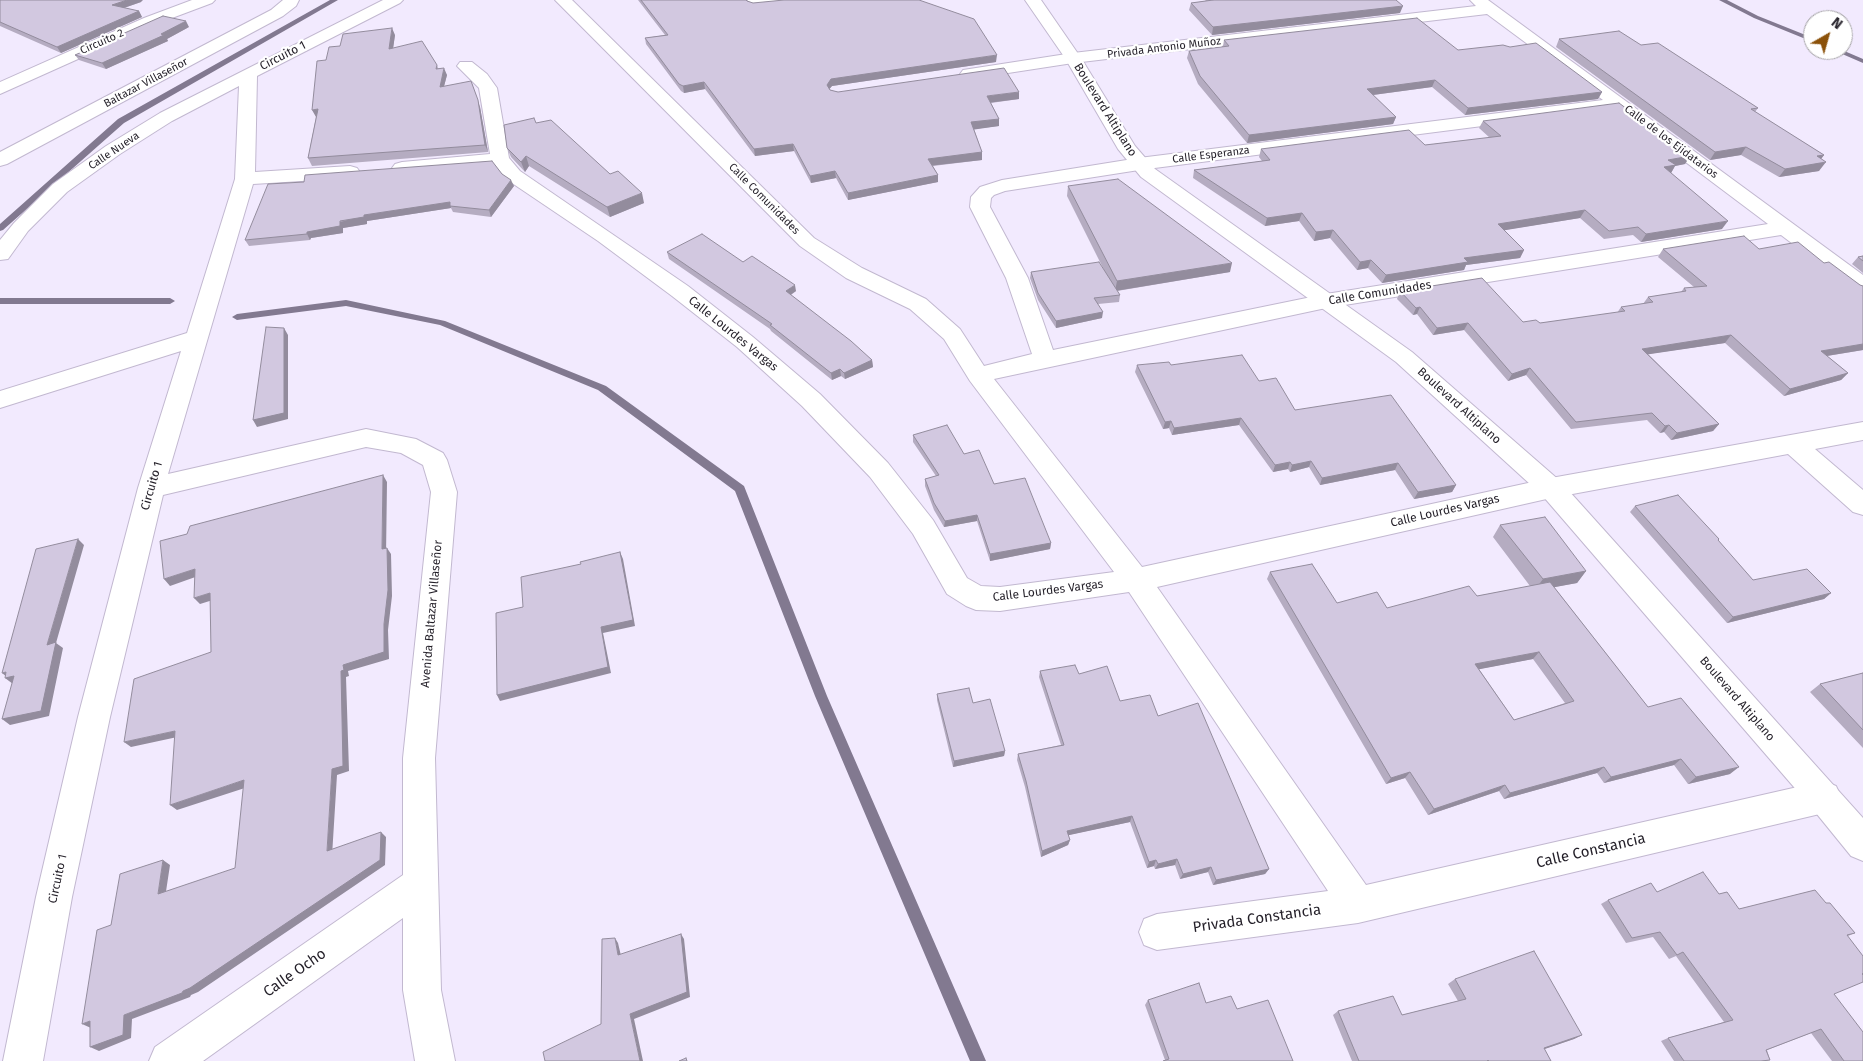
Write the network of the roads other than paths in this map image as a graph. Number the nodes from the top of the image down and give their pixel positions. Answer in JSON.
{"nodes":[{"id":1,"x":160,"y":0,"type":"edge"},
{"id":2,"x":206,"y":0,"type":"edge"},
{"id":3,"x":395,"y":0,"type":"edge"},
{"id":4,"x":563,"y":0,"type":"edge"},
{"id":5,"x":784,"y":0,"type":"edge"},
{"id":6,"x":1033,"y":0,"type":"edge"},
{"id":7,"x":290,"y":2,"type":"edge"},
{"id":8,"x":754,"y":3,"type":"edge"},
{"id":9,"x":1484,"y":4,"type":"edge"},
{"id":10,"x":150,"y":21,"type":"junction"},
{"id":11,"x":1073,"y":58,"type":"junction"},
{"id":12,"x":466,"y":66,"type":"dead end"},
{"id":13,"x":248,"y":74,"type":"junction"},
{"id":14,"x":956,"y":75,"type":"edge"},
{"id":15,"x":0,"y":89,"type":"edge"},
{"id":16,"x":1619,"y":103,"type":"junction"},
{"id":17,"x":500,"y":159,"type":"junction"},
{"id":18,"x":0,"y":160,"type":"edge"},
{"id":19,"x":1139,"y":164,"type":"junction"},
{"id":20,"x":245,"y":180,"type":"junction"},
{"id":21,"x":1785,"y":228,"type":"junction"},
{"id":22,"x":0,"y":254,"type":"edge"},
{"id":23,"x":1863,"y":286,"type":"edge"},
{"id":24,"x":1326,"y":302,"type":"junction"},
{"id":25,"x":196,"y":338,"type":"junction"},
{"id":26,"x":1045,"y":360,"type":"junction"},
{"id":27,"x":978,"y":375,"type":"junction"},
{"id":28,"x":0,"y":400,"type":"edge"},
{"id":29,"x":1863,"y":431,"type":"edge"},
{"id":30,"x":1793,"y":444,"type":"junction"},
{"id":31,"x":151,"y":488,"type":"junction"},
{"id":32,"x":1551,"y":488,"type":"junction"},
{"id":33,"x":1863,"y":505,"type":"edge"},
{"id":34,"x":1136,"y":580,"type":"junction"},
{"id":35,"x":1824,"y":797,"type":"junction"},
{"id":36,"x":1863,"y":844,"type":"edge"},
{"id":37,"x":421,"y":884,"type":"junction"},
{"id":38,"x":1358,"y":905,"type":"junction"},
{"id":39,"x":1156,"y":932,"type":"dead end"},
{"id":40,"x":23,"y":1061,"type":"edge"},
{"id":41,"x":169,"y":1061,"type":"edge"},
{"id":42,"x":435,"y":1061,"type":"edge"}],
"edges":[{"from":1,"to":10,"type":"street"},
{"from":2,"to":10,"type":"street","name":"Circuito 2"},
{"from":3,"to":13,"type":"street","name":"Circuito 1"},
{"from":4,"to":27,"type":"street","name":"Calle Comunidades"},
{"from":5,"to":8,"type":"street"},
{"from":6,"to":11,"type":"street","name":"Boulevard Altiplano"},
{"from":7,"to":18,"type":"street","name":"Baltazar Villaseñor"},
{"from":9,"to":11,"type":"street","name":"Privada Antonio Muñoz"},
{"from":9,"to":16,"type":"street","name":"Calle de los Ejidatarios"},
{"from":10,"to":15,"type":"street","name":"Circuito 2"},
{"from":11,"to":14,"type":"street","name":"Privada Antonio Muñoz"},
{"from":11,"to":19,"type":"street","name":"Boulevard Altiplano"},
{"from":12,"to":17,"type":"street"},
{"from":13,"to":20,"type":"street","name":"Circuito 1"},
{"from":13,"to":22,"type":"street","name":"Calle Nueva"},
{"from":16,"to":19,"type":"street","name":"Calle Esperanza"},
{"from":16,"to":21,"type":"street","name":"Calle de los Ejidatarios"},
{"from":17,"to":20,"type":"street"},
{"from":17,"to":34,"type":"street","name":"Calle Lourdes Vargas"},
{"from":19,"to":24,"type":"street","name":"Boulevard Altiplano"},
{"from":19,"to":26,"type":"street","name":"Calle Esperanza"},
{"from":20,"to":25,"type":"street","name":"Circuito 1"},
{"from":21,"to":23,"type":"street","name":"Calle de los Ejidatarios"},
{"from":21,"to":24,"type":"street","name":"Calle Comunidades"},
{"from":24,"to":26,"type":"street","name":"Calle Comunidades"},
{"from":24,"to":32,"type":"street","name":"Boulevard Altiplano"},
{"from":25,"to":28,"type":"street"},
{"from":25,"to":31,"type":"street","name":"Circuito 1"},
{"from":26,"to":27,"type":"street","name":"Calle Comunidades"},
{"from":27,"to":34,"type":"street","name":"Calle Comunidades"},
{"from":29,"to":30,"type":"street","name":"Calle Lourdes Vargas"},
{"from":30,"to":32,"type":"street","name":"Calle Lourdes Vargas"},
{"from":30,"to":33,"type":"street"},
{"from":31,"to":37,"type":"street","name":"Avenida Baltazar Villaseñor"},
{"from":31,"to":40,"type":"street","name":"Circuito 1"},
{"from":32,"to":34,"type":"street","name":"Calle Lourdes Vargas"},
{"from":32,"to":35,"type":"street","name":"Boulevard Altiplano"},
{"from":34,"to":38,"type":"street","name":"Calle Comunidades"},
{"from":35,"to":36,"type":"street","name":"Boulevard Altiplano"},
{"from":35,"to":38,"type":"street","name":"Calle Constancia"},
{"from":37,"to":41,"type":"street","name":"Calle Ocho"},
{"from":37,"to":42,"type":"street","name":"Avenida Baltazar Villaseñor"},
{"from":38,"to":39,"type":"street","name":"Privada Constancia"}]}
